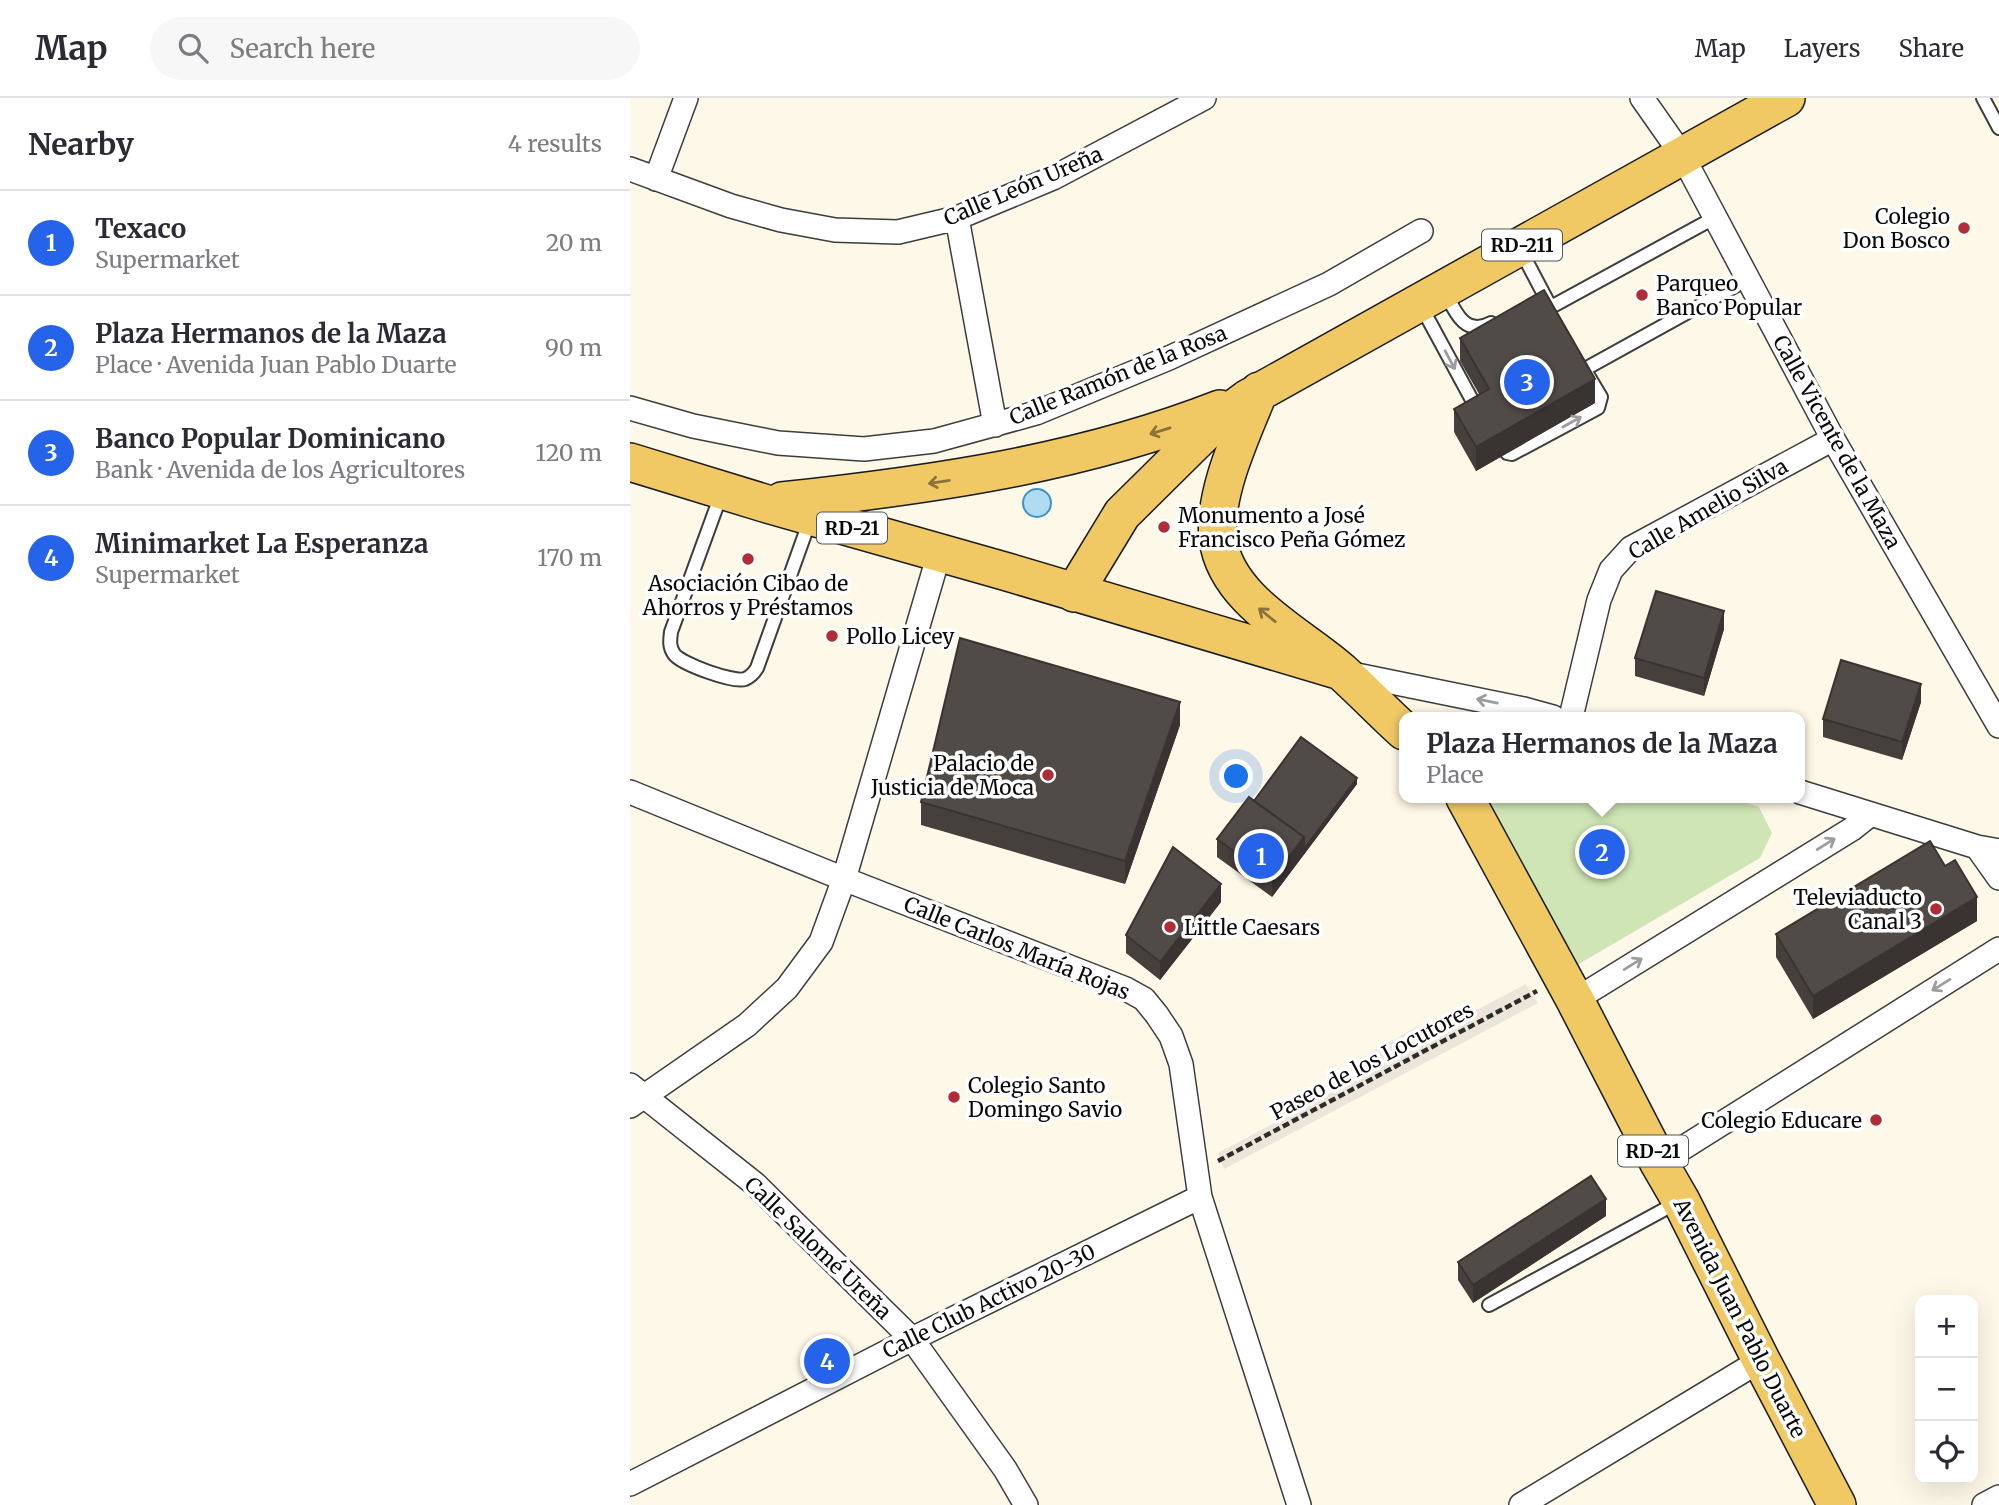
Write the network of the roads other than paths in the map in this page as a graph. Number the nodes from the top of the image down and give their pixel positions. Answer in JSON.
{"nodes":[{"id":1,"x":686,"y":98,"type":"edge"},
{"id":2,"x":1204,"y":98,"type":"edge"},
{"id":3,"x":1642,"y":98,"type":"edge"},
{"id":4,"x":1786,"y":98,"type":"edge"},
{"id":5,"x":1983,"y":98,"type":"edge"},
{"id":6,"x":1999,"y":128,"type":"edge"},
{"id":7,"x":1682,"y":155,"type":"junction"},
{"id":8,"x":630,"y":169,"type":"edge"},
{"id":9,"x":656,"y":179,"type":"junction"},
{"id":10,"x":957,"y":218,"type":"junction"},
{"id":11,"x":1714,"y":218,"type":"junction"},
{"id":12,"x":1421,"y":231,"type":"dead end"},
{"id":13,"x":1519,"y":247,"type":"junction"},
{"id":14,"x":1746,"y":280,"type":"junction"},
{"id":15,"x":1431,"y":295,"type":"junction"},
{"id":16,"x":1544,"y":295,"type":"junction"},
{"id":17,"x":1532,"y":301,"type":"edge"},
{"id":18,"x":1508,"y":314,"type":"edge"},
{"id":19,"x":1253,"y":395,"type":"junction"},
{"id":20,"x":630,"y":408,"type":"edge"},
{"id":21,"x":1481,"y":417,"type":"edge"},
{"id":22,"x":995,"y":425,"type":"junction"},
{"id":23,"x":1833,"y":439,"type":"junction"},
{"id":24,"x":1507,"y":453,"type":"edge"},
{"id":25,"x":630,"y":462,"type":"edge"},
{"id":26,"x":723,"y":491,"type":"junction"},
{"id":27,"x":764,"y":503,"type":"junction"},
{"id":28,"x":811,"y":516,"type":"junction"},
{"id":29,"x":939,"y":554,"type":"junction"},
{"id":30,"x":1074,"y":593,"type":"junction"},
{"id":31,"x":1341,"y":671,"type":"junction"},
{"id":32,"x":1512,"y":712,"type":"edge"},
{"id":33,"x":1572,"y":712,"type":"edge"},
{"id":34,"x":1399,"y":726,"type":"edge"},
{"id":35,"x":1999,"y":726,"type":"edge"},
{"id":36,"x":630,"y":792,"type":"edge"},
{"id":37,"x":1805,"y":794,"type":"edge"},
{"id":38,"x":1468,"y":803,"type":"edge"},
{"id":39,"x":1871,"y":814,"type":"junction"},
{"id":40,"x":1988,"y":849,"type":"edge"},
{"id":41,"x":1999,"y":878,"type":"edge"},
{"id":42,"x":844,"y":879,"type":"junction"},
{"id":43,"x":1999,"y":949,"type":"edge"},
{"id":44,"x":1569,"y":988,"type":"junction"},
{"id":45,"x":635,"y":1096,"type":"edge"},
{"id":46,"x":1659,"y":1163,"type":"junction"},
{"id":47,"x":1200,"y":1197,"type":"junction"},
{"id":48,"x":1681,"y":1201,"type":"junction"},
{"id":49,"x":1489,"y":1305,"type":"dead end"},
{"id":50,"x":912,"y":1339,"type":"junction"},
{"id":51,"x":1761,"y":1360,"type":"junction"},
{"id":52,"x":630,"y":1485,"type":"edge"},
{"id":53,"x":1999,"y":1497,"type":"edge"},
{"id":54,"x":1026,"y":1505,"type":"edge"},
{"id":55,"x":1299,"y":1505,"type":"edge"},
{"id":56,"x":1521,"y":1505,"type":"edge"},
{"id":57,"x":1837,"y":1505,"type":"edge"},
{"id":58,"x":1984,"y":1505,"type":"edge"}],
"edges":[{"from":1,"to":9,"type":"street"},
{"from":2,"to":10,"type":"street","name":"Calle León Ureña"},
{"from":3,"to":7,"type":"street","name":"Calle Vicente de la Maza"},
{"from":4,"to":7,"type":"main road","number":"RD-211"},
{"from":5,"to":6,"type":"lane"},
{"from":7,"to":11,"type":"street","name":"Calle Vicente de la Maza"},
{"from":7,"to":13,"type":"main road","number":"RD-211"},
{"from":8,"to":9,"type":"street","name":"Calle León Ureña"},
{"from":9,"to":10,"type":"street","name":"Calle León Ureña"},
{"from":10,"to":22,"type":"street"},
{"from":11,"to":14,"type":"street","name":"Calle Vicente de la Maza"},
{"from":11,"to":16,"type":"lane"},
{"from":12,"to":22,"type":"street","name":"Calle Ramón de la Rosa"},
{"from":13,"to":15,"type":"main road","number":"RD-211"},
{"from":13,"to":16,"type":"lane"},
{"from":14,"to":23,"type":"street","name":"Calle Vicente de la Maza"},
{"from":24,"to":14,"type":"lane","one_way":true},
{"from":15,"to":18,"type":"lane"},
{"from":15,"to":19,"type":"main road","number":"RD-211"},
{"from":15,"to":21,"type":"lane","one_way":true},
{"from":16,"to":17,"type":"lane"},
{"from":19,"to":27,"type":"main road","one_way":true},
{"from":19,"to":30,"type":"main road","number":"RD-211"},
{"from":31,"to":19,"type":"main road","one_way":true},
{"from":20,"to":22,"type":"street","name":"Calle Ramón de la Rosa"},
{"from":23,"to":33,"type":"street","name":"Calle Amelio Silva"},
{"from":23,"to":35,"type":"street","name":"Calle Vicente de la Maza"},
{"from":25,"to":26,"type":"main road","number":"RD-21"},
{"from":26,"to":27,"type":"main road","number":"RD-21"},
{"from":26,"to":28,"type":"lane"},
{"from":27,"to":28,"type":"main road","number":"RD-21"},
{"from":28,"to":29,"type":"main road","number":"RD-21"},
{"from":29,"to":30,"type":"main road","number":"RD-21"},
{"from":29,"to":42,"type":"street"},
{"from":30,"to":31,"type":"main road","number":"RD-21"},
{"from":32,"to":31,"type":"street","one_way":true},
{"from":31,"to":34,"type":"main road","number":"RD-21"},
{"from":36,"to":42,"type":"street","name":"Calle Carlos María Rojas"},
{"from":37,"to":39,"type":"street"},
{"from":38,"to":44,"type":"main road","name":"Avenida Juan Pablo Duarte","number":"RD-21"},
{"from":39,"to":40,"type":"street"},
{"from":44,"to":39,"type":"street","one_way":true},
{"from":40,"to":41,"type":"street"},
{"from":42,"to":45,"type":"street"},
{"from":42,"to":47,"type":"street","name":"Calle Carlos María Rojas"},
{"from":43,"to":46,"type":"street","one_way":true},
{"from":44,"to":46,"type":"main road","name":"Avenida Juan Pablo Duarte","number":"RD-21"},
{"from":45,"to":50,"type":"street","name":"Calle Salomé Ureña"},
{"from":46,"to":48,"type":"main road","name":"Avenida Juan Pablo Duarte","number":"RD-21"},
{"from":47,"to":50,"type":"street","name":"Calle Club Activo 20-30"},
{"from":47,"to":55,"type":"street","name":"Calle Carlos María Rojas"},
{"from":48,"to":49,"type":"lane"},
{"from":48,"to":51,"type":"main road","name":"Avenida Juan Pablo Duarte","number":"RD-21"},
{"from":50,"to":52,"type":"street","name":"Calle Club Activo 20-30"},
{"from":50,"to":54,"type":"street","name":"Calle Salomé Ureña"},
{"from":51,"to":56,"type":"street"},
{"from":51,"to":57,"type":"main road","name":"Avenida Juan Pablo Duarte","number":"RD-21"},
{"from":53,"to":58,"type":"street"}]}
